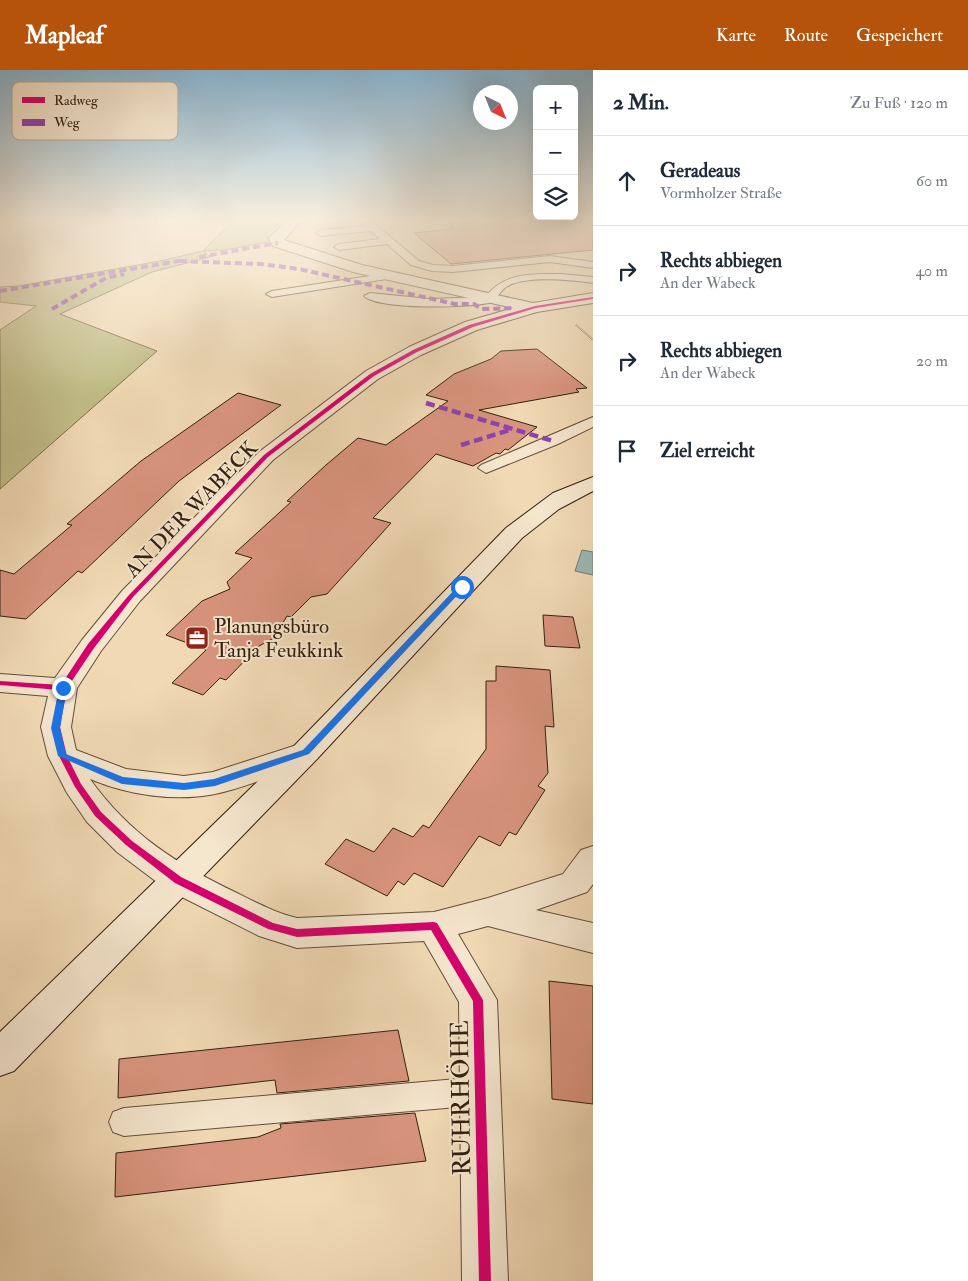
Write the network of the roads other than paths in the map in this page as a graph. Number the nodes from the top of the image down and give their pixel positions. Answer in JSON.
{"nodes":[{"id":1,"x":389,"y":276,"type":"joint"},
{"id":2,"x":593,"y":280,"type":"edge"},
{"id":3,"x":272,"y":294,"type":"dead end"},
{"id":4,"x":370,"y":296,"type":"dead end"},
{"id":5,"x":593,"y":298,"type":"edge"},
{"id":6,"x":489,"y":300,"type":"junction"},
{"id":7,"x":535,"y":307,"type":"junction"},
{"id":8,"x":593,"y":421,"type":"edge"},
{"id":9,"x":486,"y":468,"type":"dead end"},
{"id":10,"x":593,"y":483,"type":"edge"},
{"id":11,"x":0,"y":683,"type":"edge"},
{"id":12,"x":63,"y":688,"type":"junction"},
{"id":13,"x":306,"y":752,"type":"junction"},
{"id":14,"x":62,"y":756,"type":"junction"},
{"id":15,"x":593,"y":859,"type":"edge"},
{"id":16,"x":178,"y":880,"type":"junction"},
{"id":17,"x":488,"y":912,"type":"junction"},
{"id":18,"x":434,"y":926,"type":"junction"},
{"id":19,"x":593,"y":938,"type":"edge"},
{"id":20,"x":0,"y":1058,"type":"edge"},
{"id":21,"x":480,"y":1091,"type":"junction"},
{"id":22,"x":124,"y":1122,"type":"dead end"},
{"id":23,"x":485,"y":1281,"type":"edge"}],
"edges":[{"from":1,"to":3,"type":"lane"},
{"from":1,"to":6,"type":"street"},
{"from":2,"to":6,"type":"lane"},
{"from":4,"to":6,"type":"lane"},
{"from":5,"to":7,"type":"street","name":"AN DER WABECK"},
{"from":6,"to":7,"type":"street"},
{"from":7,"to":12,"type":"street","name":"AN DER WABECK"},
{"from":8,"to":9,"type":"lane"},
{"from":10,"to":13,"type":"street"},
{"from":11,"to":12,"type":"street"},
{"from":12,"to":14,"type":"street","name":"AN DER WABECK"},
{"from":13,"to":14,"type":"street"},
{"from":13,"to":16,"type":"street"},
{"from":14,"to":16,"type":"street","name":"AN DER WABECK"},
{"from":15,"to":17,"type":"street","name":"AN DER WABECK"},
{"from":16,"to":18,"type":"street","name":"AN DER WABECK"},
{"from":16,"to":20,"type":"street"},
{"from":17,"to":18,"type":"street","name":"AN DER WABECK"},
{"from":17,"to":19,"type":"street"},
{"from":18,"to":21,"type":"street","name":"RUHRHÖHE"},
{"from":21,"to":22,"type":"lane"},
{"from":21,"to":23,"type":"street","name":"RUHRHÖHE"}]}
